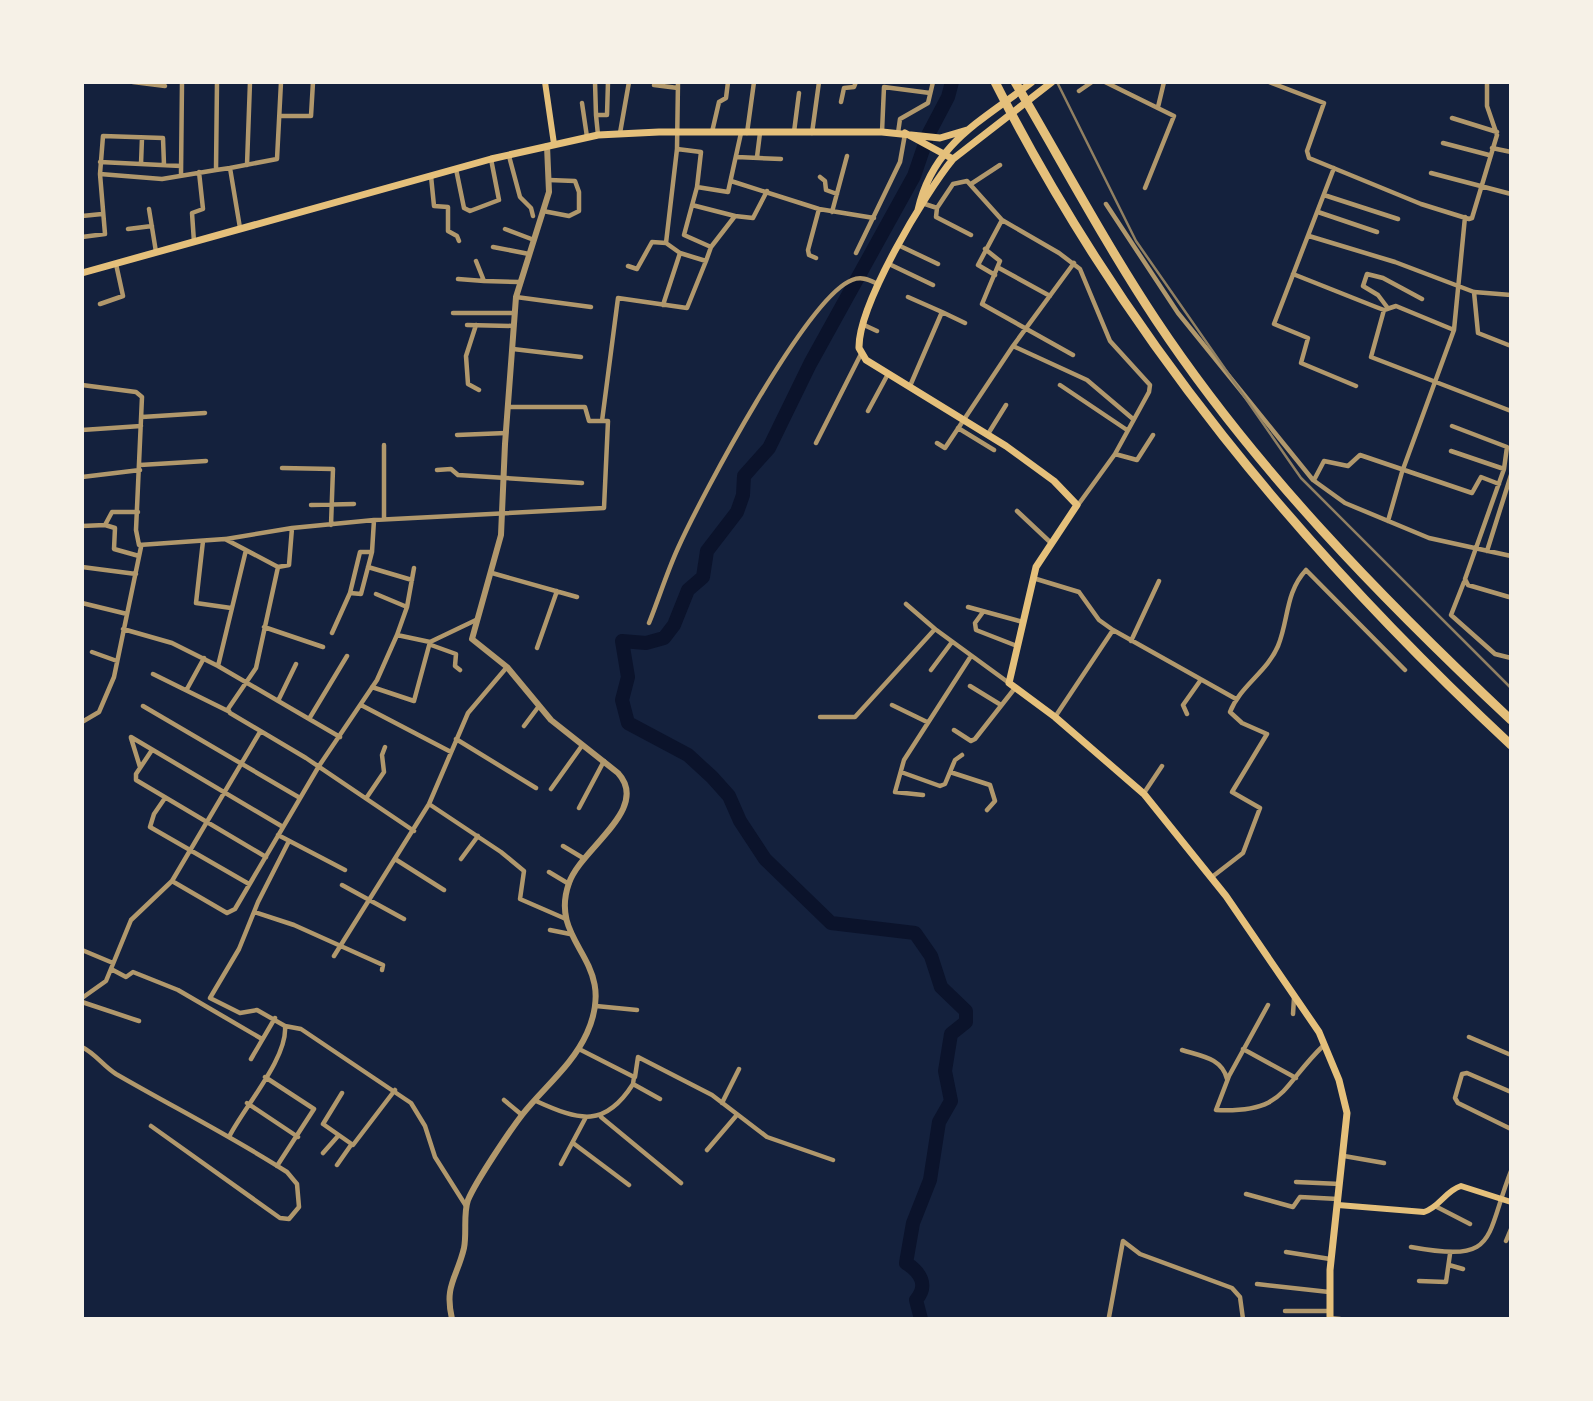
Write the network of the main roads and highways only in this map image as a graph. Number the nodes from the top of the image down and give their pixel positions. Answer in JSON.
{"nodes":[{"id":1,"x":545,"y":82,"type":"edge"},
{"id":2,"x":995,"y":82,"type":"edge"},
{"id":3,"x":1015,"y":82,"type":"edge"},
{"id":4,"x":1032,"y":82,"type":"edge"},
{"id":5,"x":1052,"y":82,"type":"edge"},
{"id":6,"x":967,"y":130,"type":"junction"},
{"id":7,"x":907,"y":134,"type":"junction"},
{"id":8,"x":550,"y":145,"type":"junction"},
{"id":9,"x":942,"y":153,"type":"junction"},
{"id":10,"x":953,"y":159,"type":"junction"},
{"id":11,"x":918,"y":210,"type":"junction"},
{"id":12,"x":82,"y":273,"type":"edge"},
{"id":13,"x":1511,"y":720,"type":"edge"},
{"id":14,"x":1511,"y":745,"type":"edge"},
{"id":15,"x":1338,"y":1202,"type":"junction"},
{"id":16,"x":1511,"y":1202,"type":"edge"},
{"id":17,"x":1330,"y":1316,"type":"edge"}],
"edges":[{"from":1,"to":8,"type":"main road"},
{"from":2,"to":14,"type":"highway"},
{"from":3,"to":13,"type":"highway"},
{"from":4,"to":6,"type":"main road"},
{"from":5,"to":10,"type":"main road"},
{"from":6,"to":7,"type":"main road"},
{"from":6,"to":9,"type":"main road"},
{"from":7,"to":8,"type":"main road"},
{"from":7,"to":9,"type":"main road"},
{"from":8,"to":12,"type":"main road"},
{"from":9,"to":10,"type":"main road"},
{"from":9,"to":11,"type":"main road"},
{"from":10,"to":11,"type":"main road"},
{"from":11,"to":15,"type":"main road"},
{"from":15,"to":16,"type":"main road"},
{"from":15,"to":17,"type":"main road"}]}
